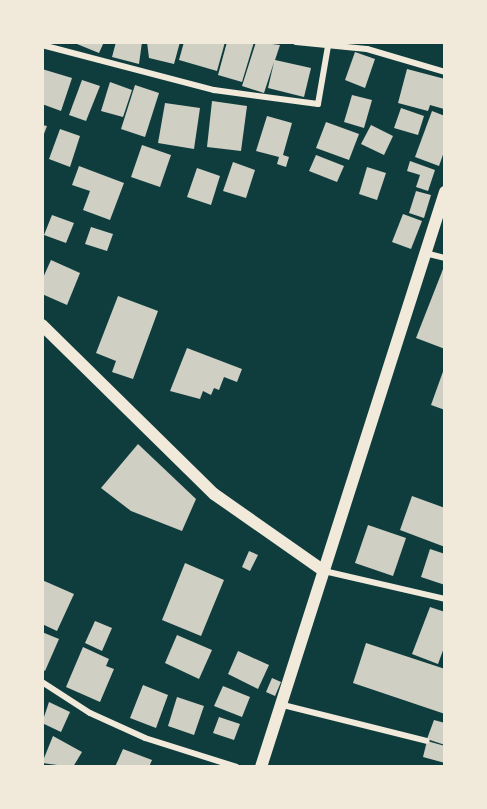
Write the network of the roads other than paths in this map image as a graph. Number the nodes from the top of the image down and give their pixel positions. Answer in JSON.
{"nodes":[{"id":1,"x":296,"y":42,"type":"edge"},
{"id":2,"x":42,"y":45,"type":"edge"},
{"id":3,"x":328,"y":46,"type":"junction"},
{"id":4,"x":367,"y":46,"type":"edge"},
{"id":5,"x":445,"y":72,"type":"edge"},
{"id":6,"x":445,"y":192,"type":"edge"},
{"id":7,"x":424,"y":252,"type":"junction"},
{"id":8,"x":445,"y":258,"type":"edge"},
{"id":9,"x":42,"y":325,"type":"edge"},
{"id":10,"x":324,"y":571,"type":"junction"},
{"id":11,"x":445,"y":599,"type":"edge"},
{"id":12,"x":42,"y":682,"type":"edge"},
{"id":13,"x":283,"y":705,"type":"junction"},
{"id":14,"x":428,"y":741,"type":"dead end"},
{"id":15,"x":237,"y":767,"type":"edge"},
{"id":16,"x":261,"y":767,"type":"edge"}],
"edges":[{"from":1,"to":3,"type":"street"},
{"from":2,"to":3,"type":"street"},
{"from":3,"to":4,"type":"street"},
{"from":4,"to":5,"type":"street"},
{"from":6,"to":7,"type":"main road"},
{"from":7,"to":8,"type":"street"},
{"from":7,"to":10,"type":"main road"},
{"from":9,"to":10,"type":"main road"},
{"from":10,"to":11,"type":"street"},
{"from":10,"to":13,"type":"main road"},
{"from":12,"to":15,"type":"street"},
{"from":13,"to":14,"type":"street"},
{"from":13,"to":16,"type":"main road"}]}
